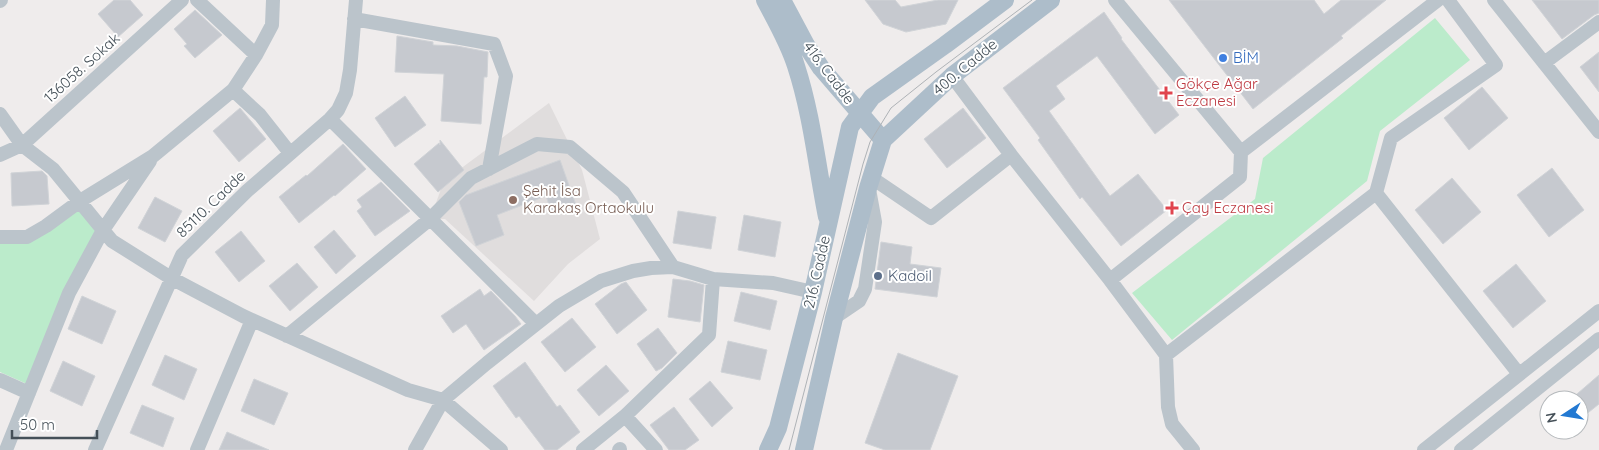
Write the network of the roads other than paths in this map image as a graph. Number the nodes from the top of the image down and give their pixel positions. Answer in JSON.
{"nodes":[{"id":1,"x":182,"y":0,"type":"edge"},
{"id":2,"x":197,"y":0,"type":"edge"},
{"id":3,"x":273,"y":0,"type":"edge"},
{"id":4,"x":356,"y":0,"type":"edge"},
{"id":5,"x":765,"y":0,"type":"edge"},
{"id":6,"x":782,"y":0,"type":"edge"},
{"id":7,"x":1005,"y":0,"type":"edge"},
{"id":8,"x":1050,"y":0,"type":"edge"},
{"id":9,"x":1115,"y":0,"type":"edge"},
{"id":10,"x":1438,"y":0,"type":"edge"},
{"id":11,"x":1448,"y":0,"type":"edge"},
{"id":12,"x":1494,"y":0,"type":"edge"},
{"id":13,"x":354,"y":20,"type":"junction"},
{"id":14,"x":1599,"y":22,"type":"edge"},
{"id":15,"x":256,"y":55,"type":"junction"},
{"id":16,"x":1544,"y":63,"type":"junction"},
{"id":17,"x":952,"y":76,"type":"junction"},
{"id":18,"x":831,"y":81,"type":"junction"},
{"id":19,"x":233,"y":90,"type":"junction"},
{"id":20,"x":876,"y":94,"type":"junction"},
{"id":21,"x":860,"y":113,"type":"junction"},
{"id":22,"x":0,"y":114,"type":"edge"},
{"id":23,"x":330,"y":119,"type":"junction"},
{"id":24,"x":1599,"y":132,"type":"edge"},
{"id":25,"x":883,"y":140,"type":"junction"},
{"id":26,"x":22,"y":145,"type":"junction"},
{"id":27,"x":1241,"y":152,"type":"junction"},
{"id":28,"x":290,"y":153,"type":"junction"},
{"id":29,"x":0,"y":155,"type":"edge"},
{"id":30,"x":1011,"y":155,"type":"junction"},
{"id":31,"x":153,"y":156,"type":"junction"},
{"id":32,"x":489,"y":169,"type":"junction"},
{"id":33,"x":870,"y":183,"type":"junction"},
{"id":34,"x":1376,"y":193,"type":"junction"},
{"id":35,"x":80,"y":202,"type":"junction"},
{"id":36,"x":430,"y":218,"type":"junction"},
{"id":37,"x":829,"y":222,"type":"junction"},
{"id":38,"x":103,"y":230,"type":"junction"},
{"id":39,"x":0,"y":237,"type":"edge"},
{"id":40,"x":673,"y":267,"type":"junction"},
{"id":41,"x":171,"y":278,"type":"junction"},
{"id":42,"x":713,"y":279,"type":"junction"},
{"id":43,"x":1110,"y":280,"type":"junction"},
{"id":44,"x":813,"y":292,"type":"junction"},
{"id":45,"x":1599,"y":311,"type":"edge"},
{"id":46,"x":252,"y":320,"type":"junction"},
{"id":47,"x":536,"y":324,"type":"junction"},
{"id":48,"x":287,"y":336,"type":"junction"},
{"id":49,"x":1599,"y":339,"type":"edge"},
{"id":50,"x":1166,"y":355,"type":"junction"},
{"id":51,"x":1519,"y":374,"type":"junction"},
{"id":52,"x":0,"y":380,"type":"edge"},
{"id":53,"x":28,"y":393,"type":"junction"},
{"id":54,"x":443,"y":400,"type":"junction"},
{"id":55,"x":625,"y":416,"type":"junction"},
{"id":56,"x":778,"y":428,"type":"junction"},
{"id":57,"x":6,"y":450,"type":"edge"},
{"id":58,"x":95,"y":450,"type":"edge"},
{"id":59,"x":198,"y":450,"type":"edge"},
{"id":60,"x":415,"y":450,"type":"edge"},
{"id":61,"x":501,"y":450,"type":"edge"},
{"id":62,"x":583,"y":450,"type":"edge"},
{"id":63,"x":656,"y":450,"type":"edge"},
{"id":64,"x":768,"y":450,"type":"edge"},
{"id":65,"x":774,"y":450,"type":"edge"},
{"id":66,"x":802,"y":450,"type":"edge"},
{"id":67,"x":1193,"y":450,"type":"edge"},
{"id":68,"x":1424,"y":450,"type":"edge"},
{"id":69,"x":1461,"y":450,"type":"edge"}],
"edges":[{"from":1,"to":26,"type":"street","name":"136058. Sokak"},
{"from":2,"to":15,"type":"street"},
{"from":3,"to":15,"type":"street"},
{"from":4,"to":13,"type":"street","name":"85110. Cadde"},
{"from":5,"to":37,"type":"main road"},
{"from":6,"to":18,"type":"main road","name":"416. Cadde"},
{"from":7,"to":20,"type":"main road","name":"400. Cadde"},
{"from":8,"to":17,"type":"main road","name":"400. Cadde"},
{"from":9,"to":27,"type":"street"},
{"from":10,"to":27,"type":"street"},
{"from":11,"to":34,"type":"street"},
{"from":12,"to":16,"type":"street"},
{"from":13,"to":23,"type":"street","name":"85110. Cadde"},
{"from":13,"to":32,"type":"street"},
{"from":14,"to":16,"type":"street"},
{"from":15,"to":19,"type":"street"},
{"from":16,"to":24,"type":"street"},
{"from":17,"to":25,"type":"main road","name":"400. Cadde"},
{"from":17,"to":30,"type":"street"},
{"from":18,"to":20,"type":"main road"},
{"from":18,"to":21,"type":"main road","name":"416. Cadde"},
{"from":19,"to":28,"type":"street"},
{"from":19,"to":31,"type":"street"},
{"from":20,"to":21,"type":"main road","name":"216. Cadde"},
{"from":21,"to":25,"type":"main road","name":"416. Cadde"},
{"from":21,"to":37,"type":"main road","name":"216. Cadde"},
{"from":22,"to":26,"type":"street"},
{"from":23,"to":28,"type":"street","name":"85110. Cadde"},
{"from":23,"to":36,"type":"street"},
{"from":25,"to":33,"type":"main road","name":"216. Cadde"},
{"from":26,"to":29,"type":"street","name":"136058. Sokak"},
{"from":26,"to":35,"type":"street"},
{"from":27,"to":43,"type":"street"},
{"from":28,"to":41,"type":"street","name":"85110. Cadde"},
{"from":30,"to":33,"type":"street"},
{"from":30,"to":43,"type":"street"},
{"from":31,"to":35,"type":"street"},
{"from":31,"to":38,"type":"street"},
{"from":32,"to":36,"type":"street"},
{"from":32,"to":40,"type":"street"},
{"from":33,"to":66,"type":"main road","name":"216. Cadde"},
{"from":34,"to":50,"type":"street"},
{"from":34,"to":51,"type":"street"},
{"from":35,"to":38,"type":"street"},
{"from":35,"to":39,"type":"street"},
{"from":36,"to":47,"type":"street"},
{"from":36,"to":48,"type":"street"},
{"from":37,"to":44,"type":"main road","name":"216. Cadde"},
{"from":38,"to":41,"type":"street"},
{"from":38,"to":53,"type":"street"},
{"from":40,"to":42,"type":"street"},
{"from":40,"to":47,"type":"street"},
{"from":41,"to":46,"type":"street"},
{"from":41,"to":58,"type":"street","name":"85110. Cadde"},
{"from":42,"to":44,"type":"street"},
{"from":42,"to":55,"type":"street"},
{"from":43,"to":50,"type":"street"},
{"from":44,"to":56,"type":"main road","name":"216. Cadde"},
{"from":45,"to":51,"type":"street"},
{"from":46,"to":48,"type":"street"},
{"from":46,"to":59,"type":"street"},
{"from":47,"to":54,"type":"street"},
{"from":48,"to":54,"type":"street"},
{"from":49,"to":69,"type":"street"},
{"from":50,"to":67,"type":"street"},
{"from":51,"to":68,"type":"street"},
{"from":52,"to":53,"type":"street"},
{"from":53,"to":57,"type":"street"},
{"from":54,"to":60,"type":"street"},
{"from":54,"to":61,"type":"street"},
{"from":55,"to":62,"type":"street"},
{"from":55,"to":63,"type":"street"},
{"from":56,"to":64,"type":"main road","name":"216. Cadde"},
{"from":56,"to":65,"type":"main road"}]}
